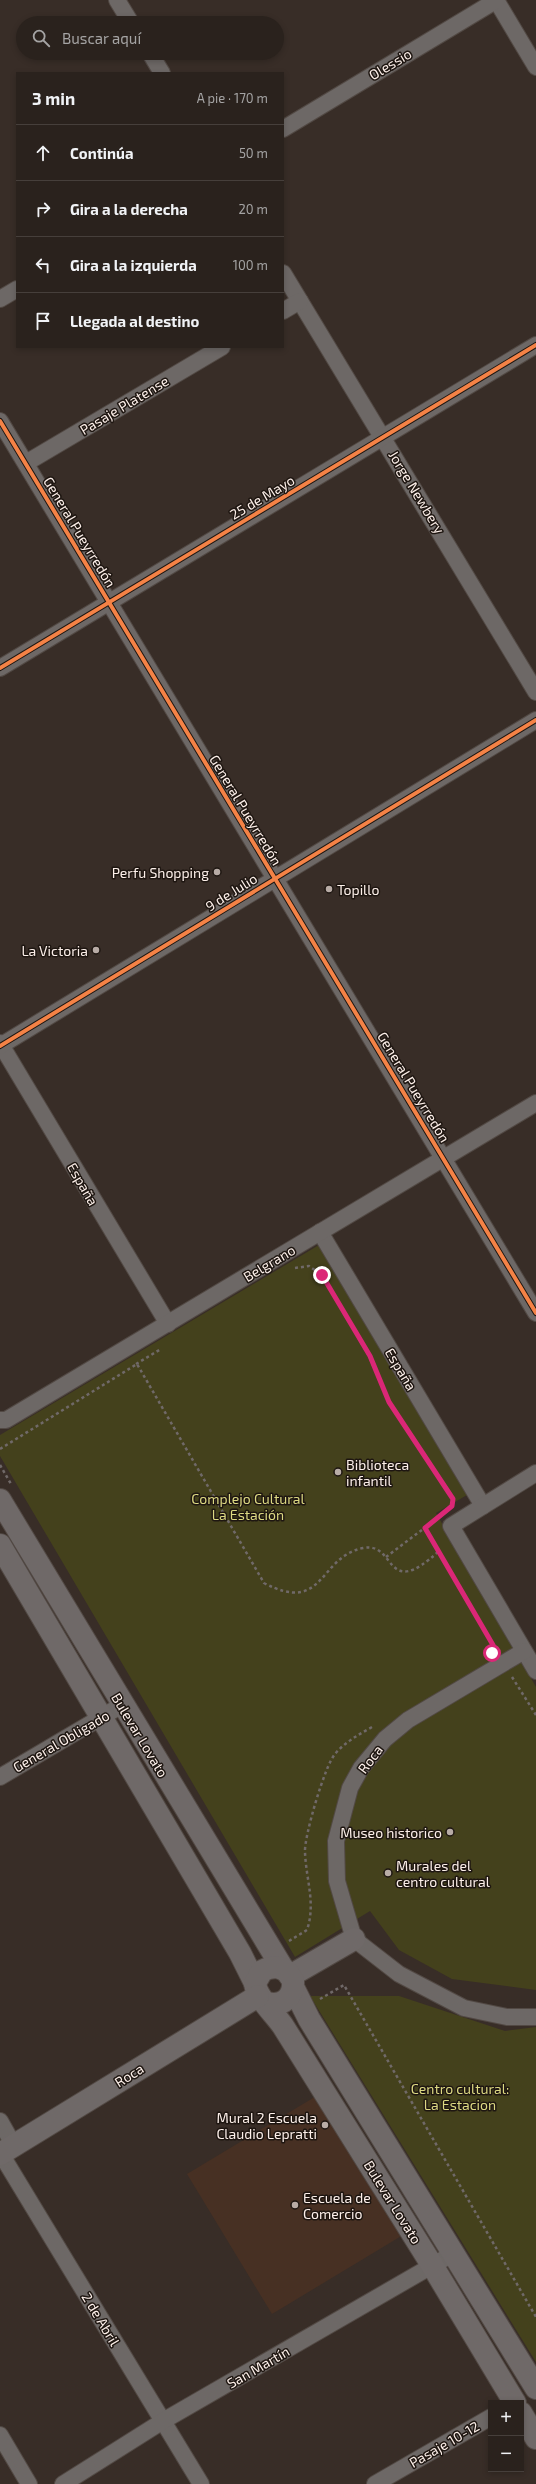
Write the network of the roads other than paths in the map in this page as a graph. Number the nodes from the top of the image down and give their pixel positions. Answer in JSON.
{"nodes":[{"id":1,"x":118,"y":0,"type":"edge"},
{"id":2,"x":496,"y":0,"type":"edge"},
{"id":3,"x":127,"y":16,"type":"edge"},
{"id":4,"x":154,"y":60,"type":"edge"},
{"id":5,"x":536,"y":66,"type":"edge"},
{"id":6,"x":161,"y":72,"type":"edge"},
{"id":7,"x":284,"y":127,"type":"edge"},
{"id":8,"x":284,"y":275,"type":"edge"},
{"id":9,"x":16,"y":290,"type":"edge"},
{"id":10,"x":0,"y":299,"type":"edge"},
{"id":11,"x":300,"y":301,"type":"junction"},
{"id":12,"x":284,"y":310,"type":"edge"},
{"id":13,"x":536,"y":345,"type":"edge"},
{"id":14,"x":220,"y":348,"type":"edge"},
{"id":15,"x":0,"y":421,"type":"edge"},
{"id":16,"x":383,"y":437,"type":"junction"},
{"id":17,"x":26,"y":463,"type":"junction"},
{"id":18,"x":110,"y":602,"type":"junction"},
{"id":19,"x":0,"y":668,"type":"edge"},
{"id":20,"x":536,"y":692,"type":"edge"},
{"id":21,"x":536,"y":720,"type":"edge"},
{"id":22,"x":274,"y":878,"type":"junction"},
{"id":23,"x":1,"y":1045,"type":"edge"},
{"id":24,"x":536,"y":1102,"type":"edge"},
{"id":25,"x":444,"y":1158,"type":"junction"},
{"id":26,"x":320,"y":1232,"type":"junction"},
{"id":27,"x":536,"y":1313,"type":"edge"},
{"id":28,"x":168,"y":1324,"type":"junction"},
{"id":29,"x":0,"y":1420,"type":"edge"},
{"id":30,"x":536,"y":1473,"type":"edge"},
{"id":31,"x":8,"y":1496,"type":"edge"},
{"id":32,"x":483,"y":1506,"type":"junction"},
{"id":33,"x":0,"y":1545,"type":"edge"},
{"id":34,"x":524,"y":1652,"type":"junction"},
{"id":35,"x":536,"y":1671,"type":"edge"},
{"id":36,"x":122,"y":1705,"type":"junction"},
{"id":37,"x":101,"y":1718,"type":"junction"},
{"id":38,"x":0,"y":1776,"type":"edge"},
{"id":39,"x":354,"y":1939,"type":"junction"},
{"id":40,"x":289,"y":1977,"type":"junction"},
{"id":41,"x":260,"y":1994,"type":"junction"},
{"id":42,"x":536,"y":2017,"type":"edge"},
{"id":43,"x":0,"y":2121,"type":"edge"},
{"id":44,"x":5,"y":2151,"type":"edge"},
{"id":45,"x":454,"y":2253,"type":"junction"},
{"id":46,"x":432,"y":2265,"type":"junction"},
{"id":47,"x":536,"y":2388,"type":"edge"},
{"id":48,"x":513,"y":2400,"type":"edge"},
{"id":49,"x":524,"y":2418,"type":"edge"},
{"id":50,"x":488,"y":2419,"type":"edge"},
{"id":51,"x":163,"y":2421,"type":"junction"},
{"id":52,"x":0,"y":2435,"type":"edge"},
{"id":53,"x":536,"y":2438,"type":"edge"},
{"id":54,"x":29,"y":2484,"type":"edge"},
{"id":55,"x":64,"y":2484,"type":"edge"},
{"id":56,"x":201,"y":2484,"type":"edge"},
{"id":57,"x":375,"y":2484,"type":"edge"}],
"edges":[{"from":1,"to":3,"type":"street"},
{"from":2,"to":5,"type":"street"},
{"from":2,"to":7,"type":"street","name":"Olessio"},
{"from":4,"to":6,"type":"street"},
{"from":8,"to":11,"type":"street","name":"Jorge Newbery"},
{"from":9,"to":10,"type":"street"},
{"from":11,"to":12,"type":"street"},
{"from":11,"to":16,"type":"street","name":"Jorge Newbery"},
{"from":13,"to":16,"type":"street","name":"25 de Mayo"},
{"from":14,"to":17,"type":"street","name":"Pasaje Platense"},
{"from":15,"to":17,"type":"street","name":"General Pueyrredón"},
{"from":16,"to":18,"type":"street","name":"25 de Mayo"},
{"from":16,"to":20,"type":"street","name":"Jorge Newbery"},
{"from":17,"to":18,"type":"street","name":"General Pueyrredón"},
{"from":18,"to":19,"type":"street","name":"25 de Mayo"},
{"from":18,"to":22,"type":"street","name":"General Pueyrredón"},
{"from":21,"to":22,"type":"street","name":"9 de Julio"},
{"from":22,"to":23,"type":"street","name":"9 de Julio"},
{"from":22,"to":25,"type":"street","name":"General Pueyrredón"},
{"from":23,"to":28,"type":"street","name":"España"},
{"from":24,"to":25,"type":"street","name":"Belgrano"},
{"from":25,"to":26,"type":"street","name":"Belgrano"},
{"from":25,"to":27,"type":"street","name":"General Pueyrredón"},
{"from":26,"to":28,"type":"street","name":"Belgrano"},
{"from":26,"to":32,"type":"street","name":"España"},
{"from":28,"to":29,"type":"street","name":"Belgrano"},
{"from":30,"to":32,"type":"street"},
{"from":31,"to":36,"type":"main road","name":"Bulevar Lovato"},
{"from":32,"to":34,"type":"street"},
{"from":33,"to":37,"type":"main road","name":"Bulevar Lovato"},
{"from":34,"to":35,"type":"street"},
{"from":34,"to":39,"type":"street","name":"Roca"},
{"from":36,"to":37,"type":"street","name":"General Obligado"},
{"from":36,"to":40,"type":"main road","name":"Bulevar Lovato"},
{"from":37,"to":38,"type":"street","name":"General Obligado"},
{"from":37,"to":41,"type":"main road","name":"Bulevar Lovato"},
{"from":39,"to":40,"type":"main road","name":"Roca"},
{"from":39,"to":42,"type":"street"},
{"from":40,"to":41,"type":"main road","name":"Roca"},
{"from":40,"to":41,"type":"main road","name":"Roca"},
{"from":40,"to":45,"type":"main road","name":"Bulevar Lovato"},
{"from":41,"to":44,"type":"main road","name":"Roca"},
{"from":41,"to":46,"type":"main road","name":"Bulevar Lovato"},
{"from":43,"to":44,"type":"street","name":"2 de Abril"},
{"from":44,"to":51,"type":"street","name":"2 de Abril"},
{"from":45,"to":46,"type":"street","name":"San Martín"},
{"from":45,"to":47,"type":"main road","name":"Bulevar Lovato"},
{"from":46,"to":48,"type":"main road","name":"Bulevar Lovato"},
{"from":46,"to":51,"type":"street","name":"San Martín"},
{"from":49,"to":53,"type":"main road"},
{"from":50,"to":57,"type":"street","name":"Pasaje 10-12"},
{"from":51,"to":55,"type":"street","name":"San Martín"},
{"from":51,"to":56,"type":"street","name":"2 de Abril"},
{"from":52,"to":54,"type":"street"}]}
